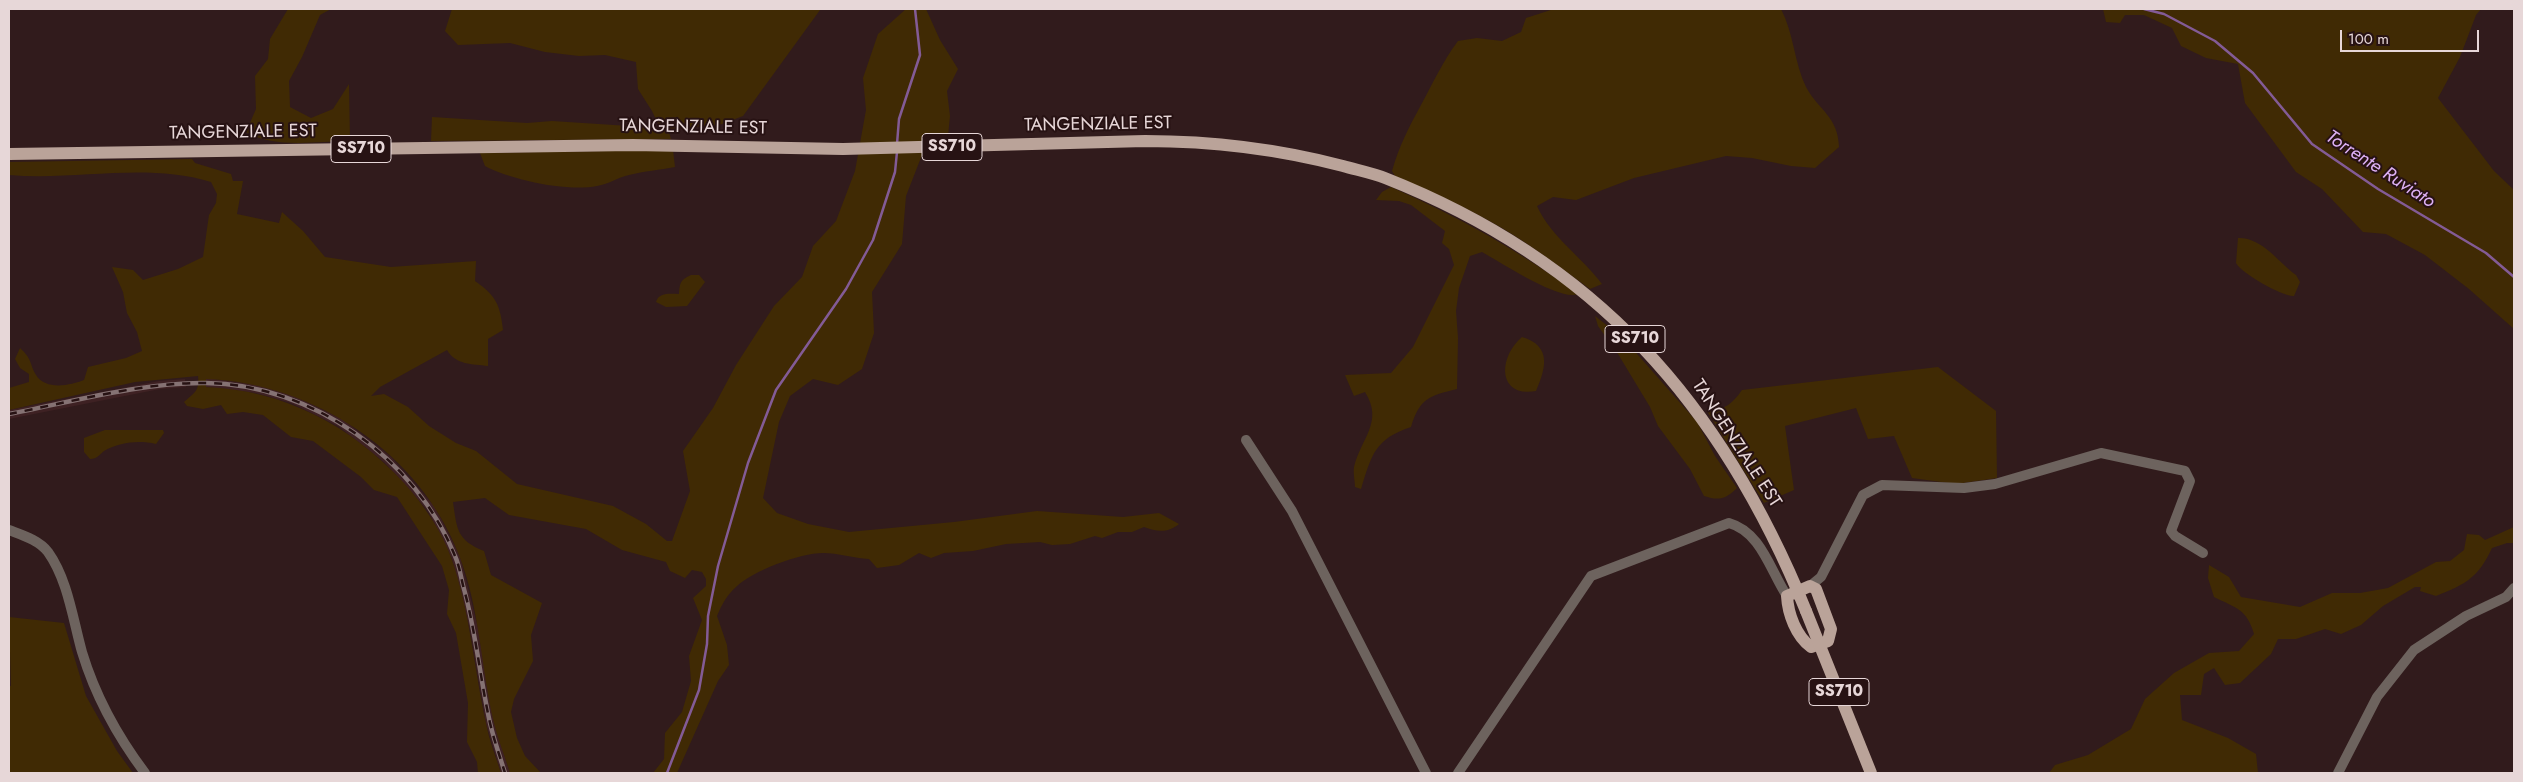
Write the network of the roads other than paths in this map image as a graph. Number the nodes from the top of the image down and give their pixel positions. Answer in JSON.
{"nodes":[{"id":1,"x":9,"y":154,"type":"edge"},
{"id":2,"x":1246,"y":440,"type":"dead end"},
{"id":3,"x":9,"y":530,"type":"edge"},
{"id":4,"x":2203,"y":553,"type":"dead end"},
{"id":5,"x":1810,"y":586,"type":"junction"},
{"id":6,"x":2514,"y":588,"type":"edge"},
{"id":7,"x":1792,"y":593,"type":"junction"},
{"id":8,"x":145,"y":773,"type":"edge"},
{"id":9,"x":1426,"y":773,"type":"edge"},
{"id":10,"x":1458,"y":773,"type":"edge"},
{"id":11,"x":1871,"y":773,"type":"edge"},
{"id":12,"x":2338,"y":773,"type":"edge"}],
"edges":[{"from":1,"to":7,"type":"main road","name":"TANGENZIALE EST","number":"SS710"},
{"from":2,"to":9,"type":"street"},
{"from":3,"to":8,"type":"street"},
{"from":4,"to":5,"type":"street"},
{"from":5,"to":7,"type":"main road"},
{"from":5,"to":7,"type":"main road"},
{"from":6,"to":12,"type":"street"},
{"from":7,"to":10,"type":"street"},
{"from":7,"to":11,"type":"main road","name":"TANGENZIALE EST","number":"SS710","bridge":true}]}
